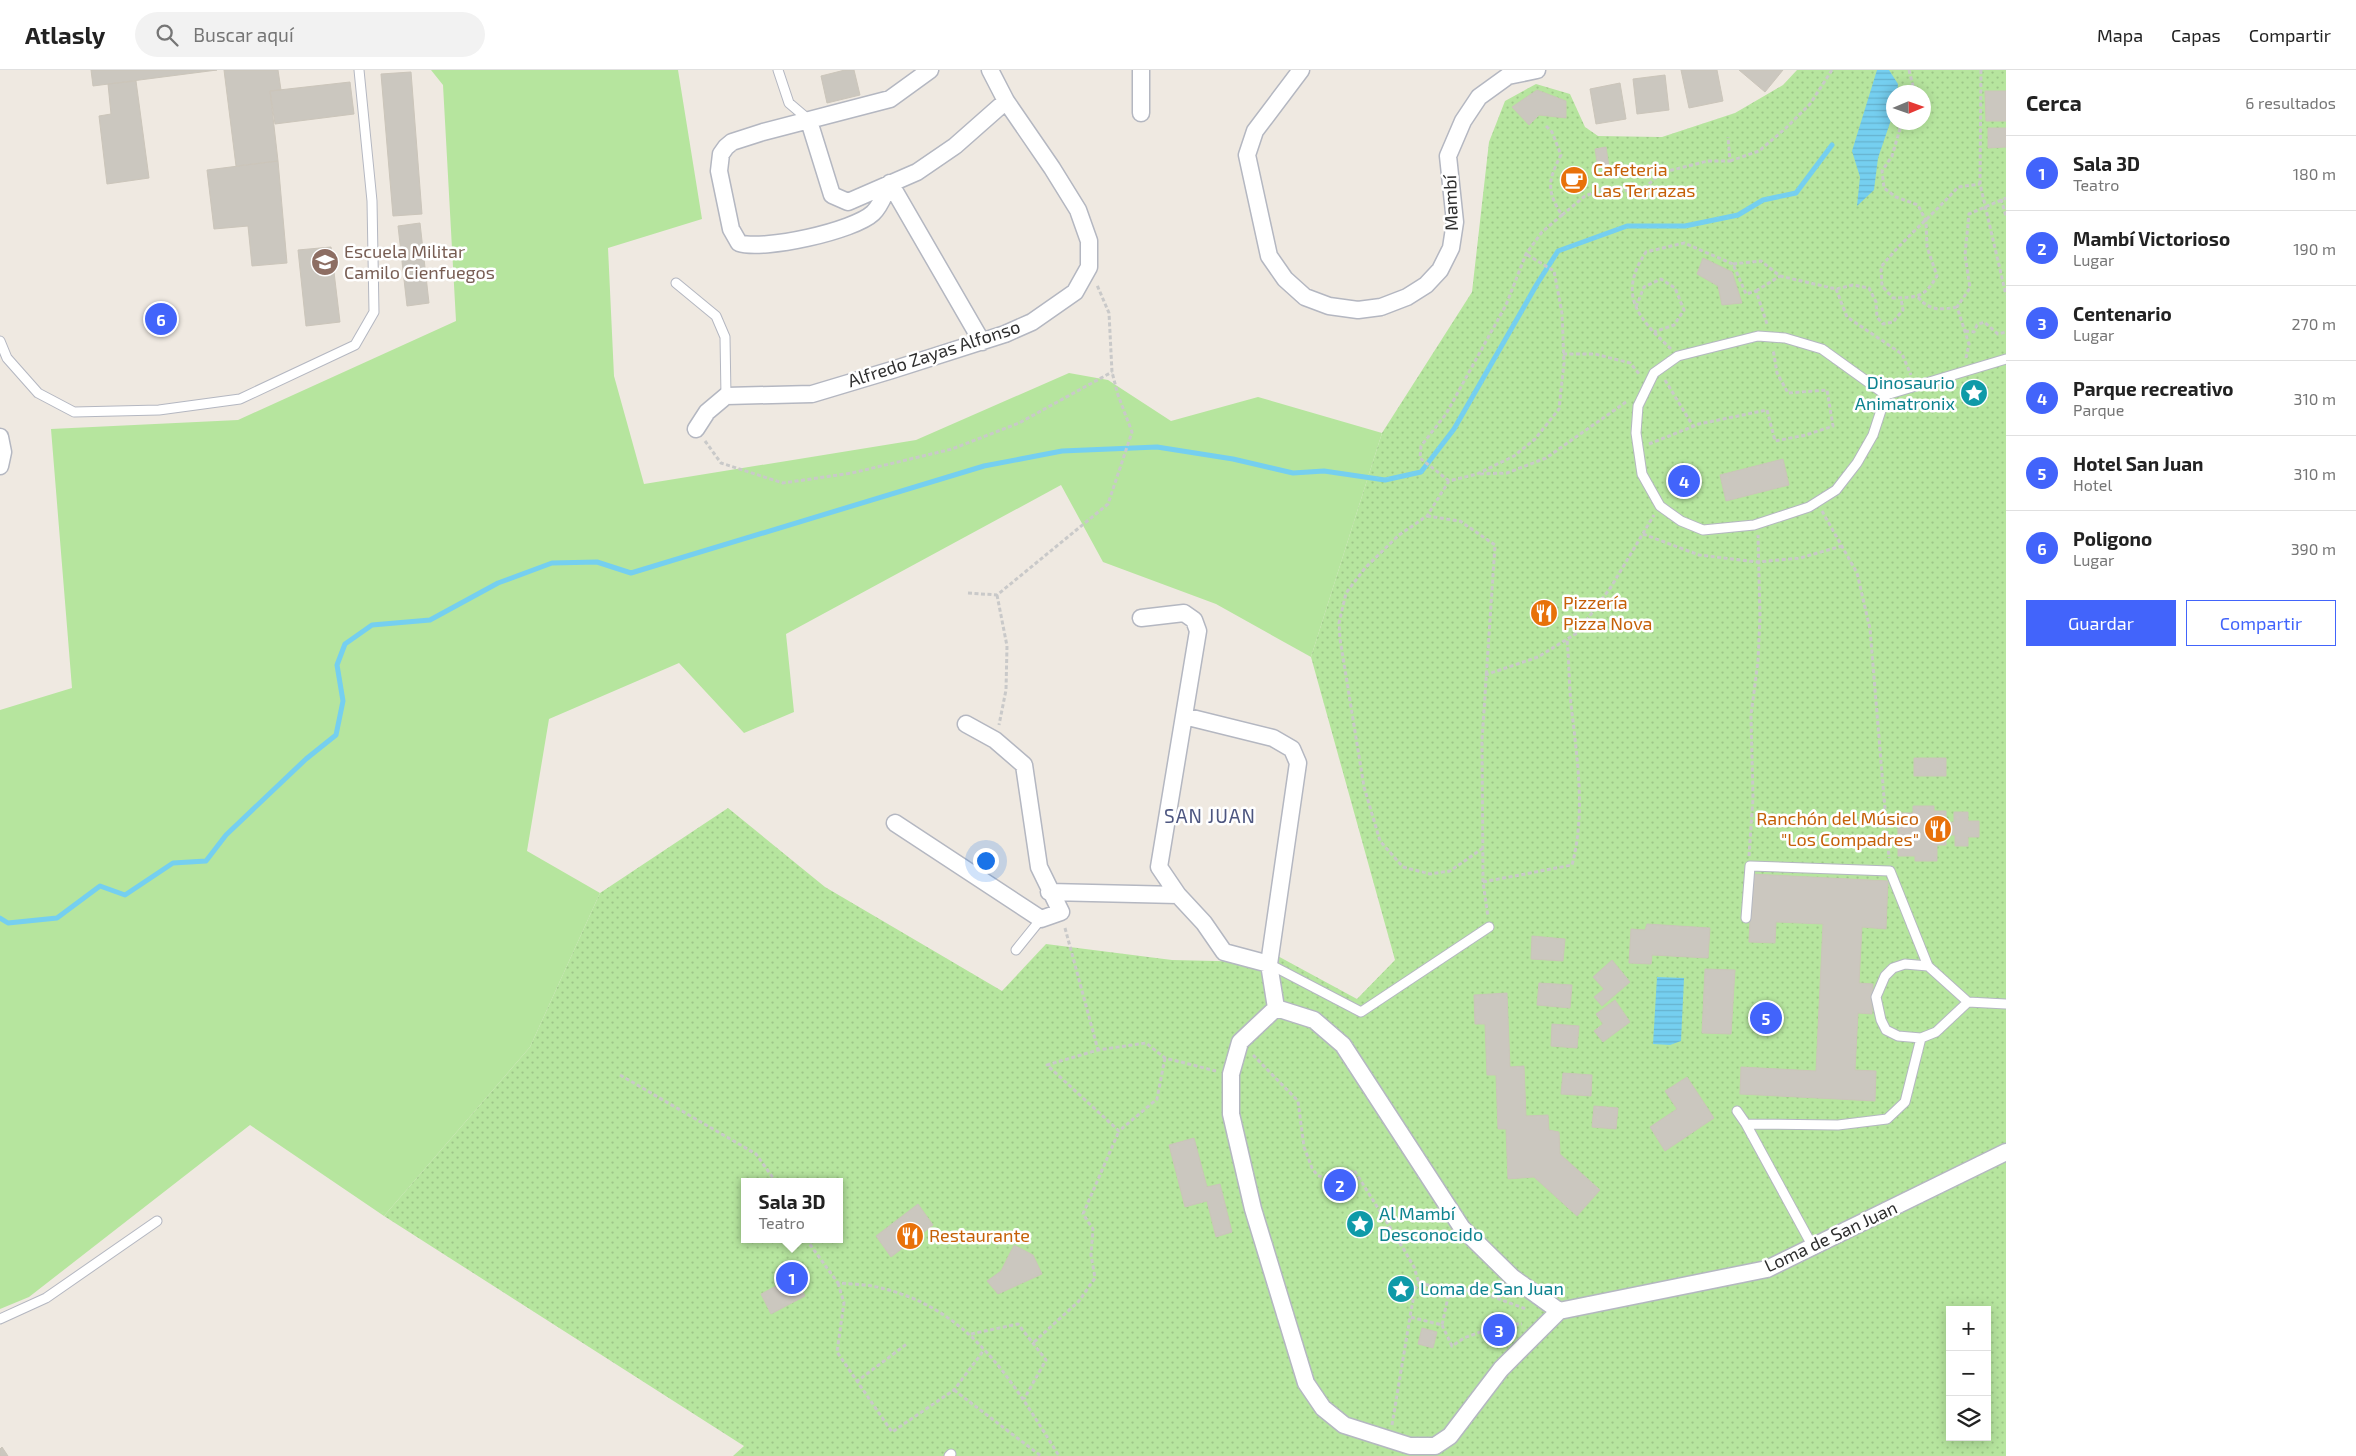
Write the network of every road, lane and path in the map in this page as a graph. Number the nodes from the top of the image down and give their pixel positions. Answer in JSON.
{"nodes":[{"id":1,"x":360,"y":70,"type":"edge"},
{"id":2,"x":778,"y":70,"type":"edge"},
{"id":3,"x":930,"y":70,"type":"edge"},
{"id":4,"x":990,"y":70,"type":"edge"},
{"id":5,"x":1141,"y":70,"type":"edge"},
{"id":6,"x":1301,"y":70,"type":"edge"},
{"id":7,"x":1537,"y":70,"type":"edge"},
{"id":8,"x":1832,"y":70,"type":"edge"},
{"id":9,"x":1910,"y":70,"type":"edge"},
{"id":10,"x":1980,"y":70,"type":"edge"},
{"id":11,"x":1913,"y":85,"type":"edge"},
{"id":12,"x":1006,"y":101,"type":"junction"},
{"id":13,"x":1142,"y":113,"type":"dead end"},
{"id":14,"x":810,"y":121,"type":"junction"},
{"id":15,"x":1545,"y":125,"type":"dead end"},
{"id":16,"x":1900,"y":130,"type":"edge"},
{"id":17,"x":1728,"y":137,"type":"dead end"},
{"id":18,"x":1730,"y":161,"type":"junction"},
{"id":19,"x":890,"y":183,"type":"junction"},
{"id":20,"x":1980,"y":184,"type":"junction"},
{"id":21,"x":2006,"y":198,"type":"edge"},
{"id":22,"x":2001,"y":199,"type":"junction"},
{"id":23,"x":1985,"y":207,"type":"junction"},
{"id":24,"x":1562,"y":215,"type":"junction"},
{"id":25,"x":2006,"y":216,"type":"edge"},
{"id":26,"x":1926,"y":221,"type":"junction"},
{"id":27,"x":1526,"y":254,"type":"junction"},
{"id":28,"x":1733,"y":264,"type":"junction"},
{"id":29,"x":1089,"y":267,"type":"junction"},
{"id":30,"x":1780,"y":276,"type":"junction"},
{"id":31,"x":676,"y":283,"type":"dead end"},
{"id":32,"x":1836,"y":289,"type":"junction"},
{"id":33,"x":1756,"y":291,"type":"junction"},
{"id":34,"x":2006,"y":296,"type":"edge"},
{"id":35,"x":1918,"y":297,"type":"junction"},
{"id":36,"x":1901,"y":298,"type":"junction"},
{"id":37,"x":1957,"y":307,"type":"junction"},
{"id":38,"x":1635,"y":310,"type":"junction"},
{"id":39,"x":1654,"y":332,"type":"junction"},
{"id":40,"x":1965,"y":332,"type":"junction"},
{"id":41,"x":2006,"y":332,"type":"edge"},
{"id":42,"x":1771,"y":338,"type":"junction"},
{"id":43,"x":0,"y":341,"type":"edge"},
{"id":44,"x":982,"y":342,"type":"junction"},
{"id":45,"x":1563,"y":354,"type":"junction"},
{"id":46,"x":1678,"y":356,"type":"junction"},
{"id":47,"x":2006,"y":359,"type":"edge"},
{"id":48,"x":1664,"y":366,"type":"junction"},
{"id":49,"x":1112,"y":372,"type":"junction"},
{"id":50,"x":1955,"y":374,"type":"junction"},
{"id":51,"x":1648,"y":386,"type":"junction"},
{"id":52,"x":1915,"y":386,"type":"junction"},
{"id":53,"x":1886,"y":395,"type":"junction"},
{"id":54,"x":726,"y":396,"type":"junction"},
{"id":55,"x":1693,"y":426,"type":"junction"},
{"id":56,"x":696,"y":428,"type":"joint"},
{"id":57,"x":0,"y":437,"type":"edge"},
{"id":58,"x":1638,"y":449,"type":"junction"},
{"id":59,"x":0,"y":466,"type":"edge"},
{"id":60,"x":1477,"y":474,"type":"junction"},
{"id":61,"x":1449,"y":480,"type":"junction"},
{"id":62,"x":1816,"y":502,"type":"junction"},
{"id":63,"x":1660,"y":506,"type":"junction"},
{"id":64,"x":1427,"y":516,"type":"junction"},
{"id":65,"x":1747,"y":526,"type":"junction"},
{"id":66,"x":1643,"y":534,"type":"junction"},
{"id":67,"x":1842,"y":546,"type":"junction"},
{"id":68,"x":1758,"y":562,"type":"junction"},
{"id":69,"x":968,"y":593,"type":"dead end"},
{"id":70,"x":997,"y":595,"type":"junction"},
{"id":71,"x":1141,"y":618,"type":"dead end"},
{"id":72,"x":1567,"y":639,"type":"junction"},
{"id":73,"x":1485,"y":675,"type":"junction"},
{"id":74,"x":1184,"y":716,"type":"junction"},
{"id":75,"x":966,"y":724,"type":"dead end"},
{"id":76,"x":995,"y":740,"type":"junction"},
{"id":77,"x":895,"y":823,"type":"dead end"},
{"id":78,"x":1482,"y":848,"type":"junction"},
{"id":79,"x":1750,"y":866,"type":"junction"},
{"id":80,"x":1890,"y":871,"type":"junction"},
{"id":81,"x":1483,"y":882,"type":"junction"},
{"id":82,"x":1050,"y":892,"type":"junction"},
{"id":83,"x":1178,"y":895,"type":"junction"},
{"id":84,"x":1061,"y":912,"type":"junction"},
{"id":85,"x":1746,"y":918,"type":"dead end"},
{"id":86,"x":1041,"y":919,"type":"junction"},
{"id":87,"x":1490,"y":927,"type":"joint"},
{"id":88,"x":1016,"y":950,"type":"dead end"},
{"id":89,"x":1269,"y":964,"type":"junction"},
{"id":90,"x":1928,"y":966,"type":"junction"},
{"id":91,"x":1968,"y":1002,"type":"junction"},
{"id":92,"x":2006,"y":1004,"type":"edge"},
{"id":93,"x":1276,"y":1008,"type":"junction"},
{"id":94,"x":1921,"y":1038,"type":"junction"},
{"id":95,"x":1240,"y":1042,"type":"junction"},
{"id":96,"x":1098,"y":1050,"type":"junction"},
{"id":97,"x":1165,"y":1058,"type":"junction"},
{"id":98,"x":1231,"y":1074,"type":"junction"},
{"id":99,"x":620,"y":1075,"type":"dead end"},
{"id":100,"x":1737,"y":1111,"type":"dead end"},
{"id":101,"x":1746,"y":1124,"type":"junction"},
{"id":102,"x":1119,"y":1131,"type":"junction"},
{"id":103,"x":2006,"y":1152,"type":"edge"},
{"id":104,"x":1350,"y":1173,"type":"junction"},
{"id":105,"x":773,"y":1178,"type":"edge"},
{"id":106,"x":1330,"y":1181,"type":"junction"},
{"id":107,"x":157,"y":1221,"type":"dead end"},
{"id":108,"x":809,"y":1243,"type":"edge"},
{"id":109,"x":1813,"y":1247,"type":"junction"},
{"id":110,"x":838,"y":1283,"type":"junction"},
{"id":111,"x":1419,"y":1283,"type":"junction"},
{"id":112,"x":1448,"y":1297,"type":"junction"},
{"id":113,"x":1530,"y":1310,"type":"dead end"},
{"id":114,"x":1559,"y":1311,"type":"junction"},
{"id":115,"x":1410,"y":1317,"type":"junction"},
{"id":116,"x":0,"y":1319,"type":"edge"},
{"id":117,"x":1527,"y":1324,"type":"dead end"},
{"id":118,"x":1442,"y":1325,"type":"junction"},
{"id":119,"x":971,"y":1334,"type":"junction"},
{"id":120,"x":1034,"y":1342,"type":"junction"},
{"id":121,"x":908,"y":1343,"type":"dead end"},
{"id":122,"x":984,"y":1350,"type":"junction"},
{"id":123,"x":856,"y":1382,"type":"junction"},
{"id":124,"x":954,"y":1390,"type":"junction"},
{"id":125,"x":1024,"y":1400,"type":"junction"},
{"id":126,"x":1390,"y":1440,"type":"junction"},
{"id":127,"x":1042,"y":1456,"type":"edge"},
{"id":128,"x":1060,"y":1456,"type":"edge"}],
"edges":[{"from":1,"to":43,"type":"lane"},
{"from":2,"to":14,"type":"lane"},
{"from":3,"to":14,"type":"street"},
{"from":4,"to":12,"type":"street","name":"Alfredo Zayas Alfonso"},
{"from":5,"to":13,"type":"street"},
{"from":6,"to":7,"type":"street","name":"Mambí"},
{"from":8,"to":18,"type":"path"},
{"from":9,"to":11,"type":"path"},
{"from":10,"to":20,"type":"path"},
{"from":12,"to":19,"type":"street"},
{"from":12,"to":29,"type":"street","name":"Alfredo Zayas Alfonso"},
{"from":14,"to":19,"type":"street"},
{"from":14,"to":19,"type":"street"},
{"from":15,"to":24,"type":"path"},
{"from":16,"to":26,"type":"path"},
{"from":17,"to":18,"type":"path"},
{"from":18,"to":24,"type":"path"},
{"from":19,"to":44,"type":"street"},
{"from":20,"to":23,"type":"path"},
{"from":20,"to":26,"type":"path"},
{"from":21,"to":22,"type":"path"},
{"from":22,"to":23,"type":"path"},
{"from":22,"to":25,"type":"path"},
{"from":23,"to":34,"type":"path"},
{"from":23,"to":37,"type":"path"},
{"from":24,"to":27,"type":"path"},
{"from":26,"to":35,"type":"path"},
{"from":26,"to":36,"type":"path"},
{"from":27,"to":45,"type":"path"},
{"from":27,"to":61,"type":"path"},
{"from":28,"to":30,"type":"path"},
{"from":28,"to":33,"type":"path"},
{"from":28,"to":38,"type":"path"},
{"from":29,"to":44,"type":"street","name":"Alfredo Zayas Alfonso"},
{"from":29,"to":49,"type":"path"},
{"from":30,"to":32,"type":"path"},
{"from":30,"to":33,"type":"path"},
{"from":31,"to":54,"type":"lane"},
{"from":32,"to":36,"type":"path"},
{"from":32,"to":52,"type":"path"},
{"from":33,"to":42,"type":"path"},
{"from":35,"to":36,"type":"path"},
{"from":35,"to":37,"type":"path"},
{"from":37,"to":40,"type":"path"},
{"from":38,"to":39,"type":"path"},
{"from":38,"to":39,"type":"path"},
{"from":39,"to":46,"type":"path"},
{"from":40,"to":41,"type":"path"},
{"from":40,"to":50,"type":"path"},
{"from":42,"to":46,"type":"lane"},
{"from":42,"to":53,"type":"lane"},
{"from":42,"to":55,"type":"path"},
{"from":44,"to":54,"type":"street","name":"Alfredo Zayas Alfonso"},
{"from":45,"to":51,"type":"path"},
{"from":45,"to":60,"type":"path"},
{"from":46,"to":48,"type":"lane"},
{"from":47,"to":50,"type":"lane"},
{"from":48,"to":51,"type":"lane"},
{"from":48,"to":55,"type":"path"},
{"from":49,"to":56,"type":"path"},
{"from":49,"to":70,"type":"path"},
{"from":50,"to":52,"type":"lane"},
{"from":51,"to":58,"type":"lane"},
{"from":51,"to":60,"type":"path"},
{"from":52,"to":53,"type":"lane"},
{"from":53,"to":62,"type":"lane"},
{"from":54,"to":56,"type":"street"},
{"from":55,"to":58,"type":"path"},
{"from":57,"to":59,"type":"street"},
{"from":58,"to":63,"type":"lane"},
{"from":60,"to":61,"type":"path"},
{"from":61,"to":64,"type":"path"},
{"from":62,"to":65,"type":"lane"},
{"from":62,"to":67,"type":"path"},
{"from":63,"to":65,"type":"lane"},
{"from":63,"to":66,"type":"path"},
{"from":64,"to":73,"type":"path"},
{"from":64,"to":78,"type":"path"},
{"from":65,"to":68,"type":"path"},
{"from":66,"to":68,"type":"path"},
{"from":66,"to":72,"type":"path"},
{"from":67,"to":68,"type":"path"},
{"from":67,"to":80,"type":"path"},
{"from":68,"to":79,"type":"path"},
{"from":69,"to":70,"type":"path"},
{"from":70,"to":76,"type":"path"},
{"from":71,"to":74,"type":"street"},
{"from":72,"to":73,"type":"path"},
{"from":72,"to":81,"type":"path"},
{"from":73,"to":78,"type":"path"},
{"from":74,"to":83,"type":"street"},
{"from":74,"to":89,"type":"street"},
{"from":75,"to":76,"type":"street"},
{"from":76,"to":82,"type":"street"},
{"from":77,"to":86,"type":"street"},
{"from":78,"to":81,"type":"path"},
{"from":79,"to":80,"type":"lane"},
{"from":79,"to":85,"type":"lane"},
{"from":80,"to":90,"type":"lane"},
{"from":81,"to":87,"type":"path"},
{"from":82,"to":83,"type":"street"},
{"from":82,"to":84,"type":"street"},
{"from":83,"to":89,"type":"street"},
{"from":84,"to":86,"type":"street"},
{"from":84,"to":96,"type":"path"},
{"from":86,"to":88,"type":"lane"},
{"from":87,"to":89,"type":"lane"},
{"from":89,"to":93,"type":"street"},
{"from":90,"to":91,"type":"lane"},
{"from":90,"to":94,"type":"lane"},
{"from":91,"to":92,"type":"lane"},
{"from":91,"to":94,"type":"lane"},
{"from":93,"to":95,"type":"street"},
{"from":93,"to":114,"type":"street"},
{"from":94,"to":101,"type":"lane"},
{"from":95,"to":98,"type":"street"},
{"from":95,"to":106,"type":"path"},
{"from":96,"to":97,"type":"path"},
{"from":96,"to":102,"type":"path"},
{"from":97,"to":98,"type":"path"},
{"from":97,"to":102,"type":"path"},
{"from":98,"to":126,"type":"street"},
{"from":99,"to":105,"type":"path"},
{"from":100,"to":101,"type":"lane"},
{"from":101,"to":109,"type":"lane"},
{"from":102,"to":120,"type":"path"},
{"from":103,"to":109,"type":"street","name":"Loma de San Juan"},
{"from":104,"to":106,"type":"path"},
{"from":104,"to":106,"type":"path"},
{"from":104,"to":111,"type":"path"},
{"from":107,"to":116,"type":"lane"},
{"from":108,"to":110,"type":"path"},
{"from":109,"to":114,"type":"street","name":"Loma de San Juan"},
{"from":110,"to":119,"type":"path"},
{"from":110,"to":123,"type":"path"},
{"from":111,"to":112,"type":"path"},
{"from":111,"to":115,"type":"path"},
{"from":112,"to":113,"type":"path"},
{"from":112,"to":118,"type":"path"},
{"from":114,"to":126,"type":"street"},
{"from":115,"to":118,"type":"path"},
{"from":115,"to":126,"type":"path"},
{"from":117,"to":118,"type":"path"},
{"from":119,"to":120,"type":"path"},
{"from":119,"to":122,"type":"path"},
{"from":120,"to":125,"type":"path"},
{"from":121,"to":123,"type":"path"},
{"from":122,"to":124,"type":"path"},
{"from":122,"to":125,"type":"path"},
{"from":123,"to":124,"type":"path"},
{"from":124,"to":127,"type":"path"},
{"from":125,"to":128,"type":"path"}]}
